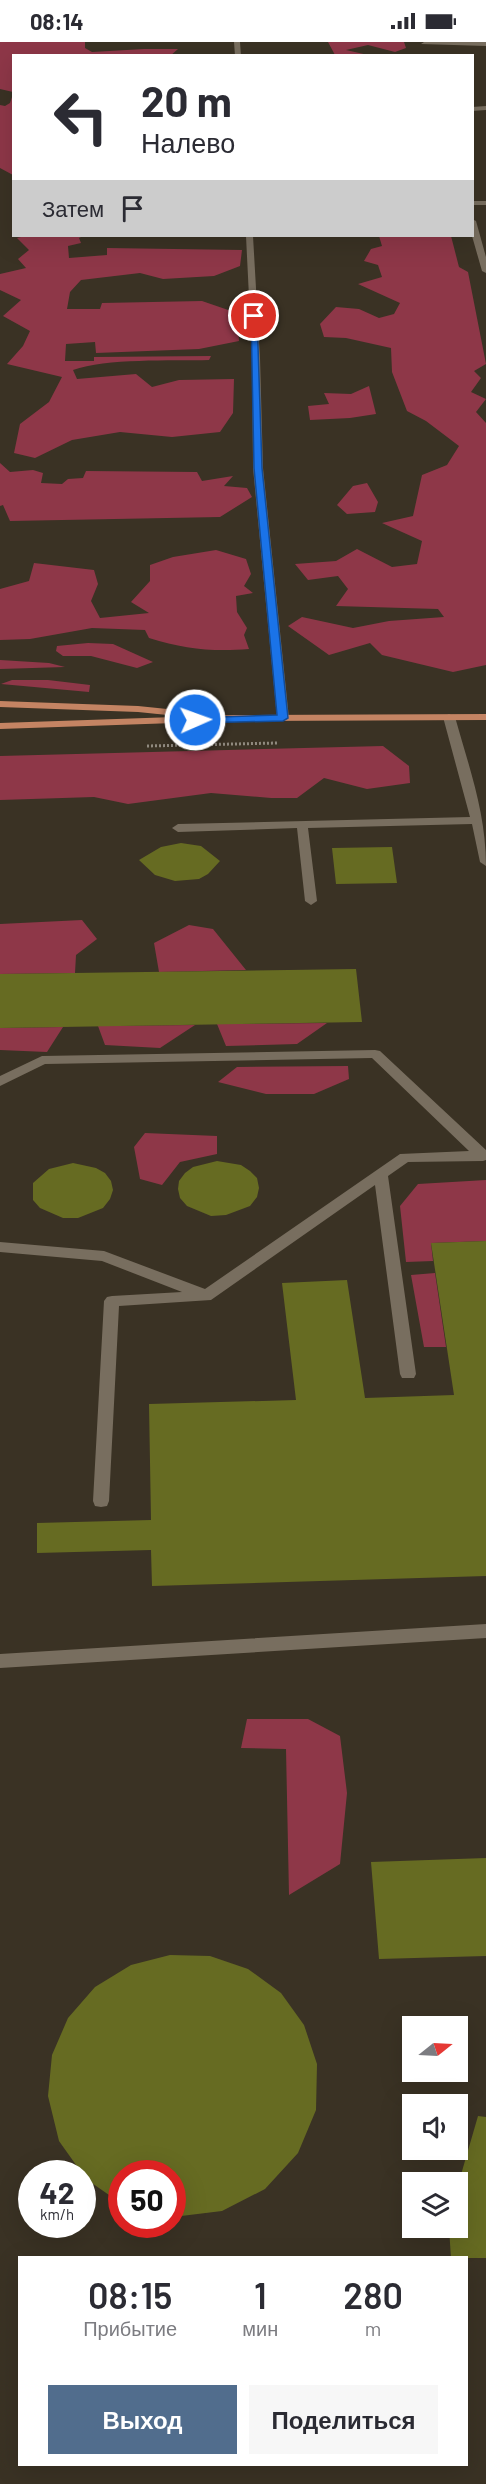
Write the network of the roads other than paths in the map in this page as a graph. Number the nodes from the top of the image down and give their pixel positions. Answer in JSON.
{"nodes":[{"id":1,"x":423,"y":43,"type":"edge"},
{"id":2,"x":459,"y":43,"type":"edge"},
{"id":3,"x":486,"y":44,"type":"edge"},
{"id":4,"x":474,"y":228,"type":"edge"},
{"id":5,"x":249,"y":237,"type":"edge"},
{"id":6,"x":486,"y":271,"type":"edge"},
{"id":7,"x":0,"y":704,"type":"edge"},
{"id":8,"x":449,"y":717,"type":"junction"},
{"id":9,"x":486,"y":717,"type":"edge"},
{"id":10,"x":233,"y":718,"type":"junction"},
{"id":11,"x":283,"y":718,"type":"junction"},
{"id":12,"x":0,"y":726,"type":"edge"},
{"id":13,"x":477,"y":819,"type":"junction"},
{"id":14,"x":302,"y":824,"type":"junction"},
{"id":15,"x":178,"y":828,"type":"dead end"},
{"id":16,"x":486,"y":862,"type":"edge"},
{"id":17,"x":311,"y":901,"type":"dead end"},
{"id":18,"x":0,"y":1082,"type":"edge"},
{"id":19,"x":485,"y":1156,"type":"edge"},
{"id":20,"x":381,"y":1174,"type":"junction"},
{"id":21,"x":0,"y":1247,"type":"edge"},
{"id":22,"x":206,"y":1296,"type":"junction"},
{"id":23,"x":408,"y":1374,"type":"dead end"},
{"id":24,"x":100,"y":1501,"type":"dead end"},
{"id":25,"x":486,"y":1631,"type":"edge"},
{"id":26,"x":0,"y":1661,"type":"edge"}],
"edges":[{"from":1,"to":2,"type":"street"},
{"from":2,"to":3,"type":"street"},
{"from":4,"to":6,"type":"street"},
{"from":5,"to":11,"type":"street"},
{"from":7,"to":10,"type":"main road"},
{"from":8,"to":9,"type":"main road"},
{"from":8,"to":11,"type":"main road"},
{"from":8,"to":13,"type":"street"},
{"from":10,"to":11,"type":"main road"},
{"from":10,"to":12,"type":"main road"},
{"from":13,"to":14,"type":"street"},
{"from":13,"to":16,"type":"street"},
{"from":14,"to":15,"type":"street"},
{"from":14,"to":17,"type":"street"},
{"from":18,"to":19,"type":"street"},
{"from":19,"to":20,"type":"street"},
{"from":20,"to":22,"type":"street"},
{"from":20,"to":23,"type":"street"},
{"from":21,"to":22,"type":"street"},
{"from":22,"to":24,"type":"street"},
{"from":25,"to":26,"type":"street"}]}
